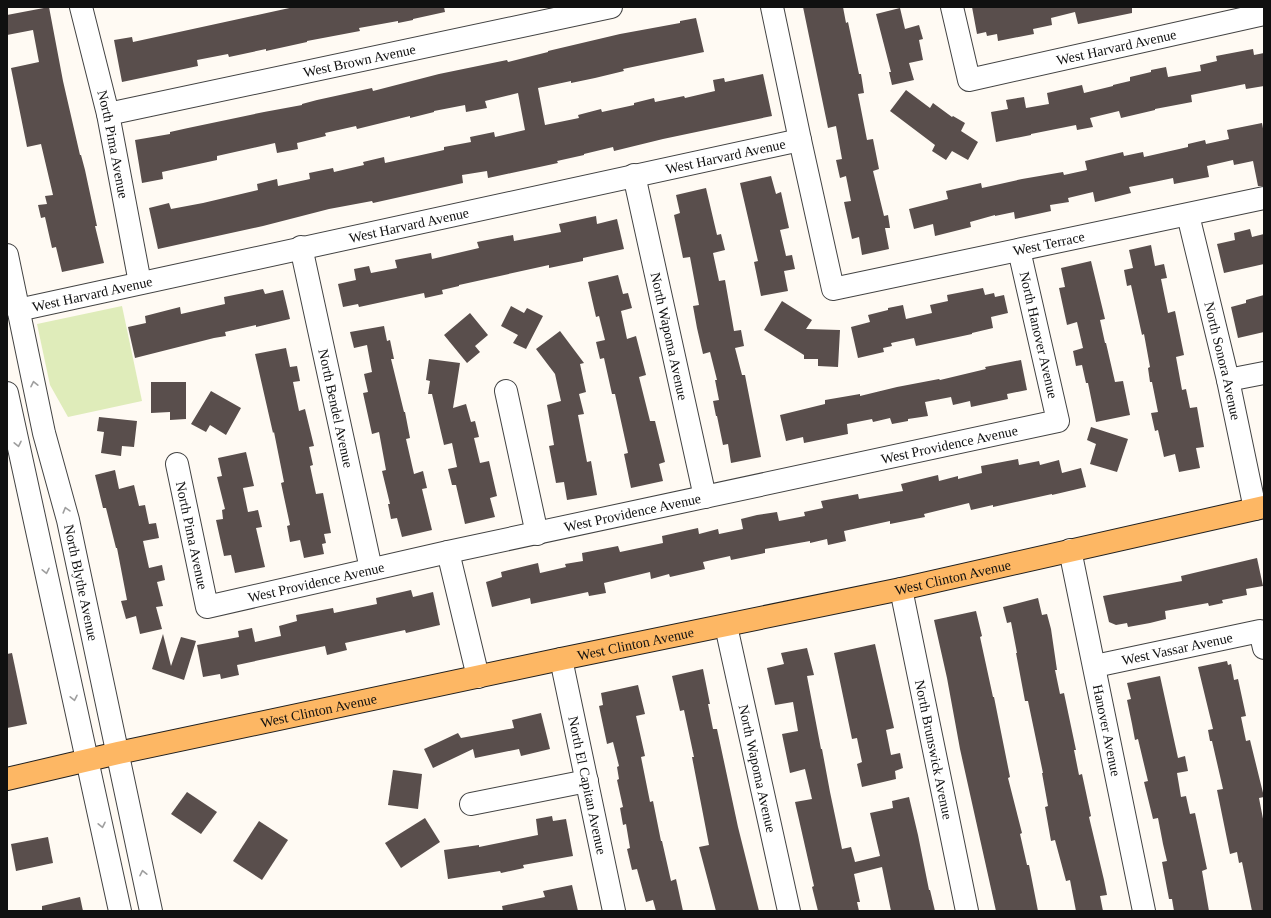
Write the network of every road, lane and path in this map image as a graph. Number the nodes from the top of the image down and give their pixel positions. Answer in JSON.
{"nodes":[{"id":1,"x":81,"y":7,"type":"edge"},
{"id":2,"x":611,"y":7,"type":"edge"},
{"id":3,"x":772,"y":7,"type":"edge"},
{"id":4,"x":952,"y":7,"type":"edge"},
{"id":5,"x":1264,"y":14,"type":"edge"},
{"id":6,"x":108,"y":114,"type":"junction"},
{"id":7,"x":800,"y":140,"type":"junction"},
{"id":8,"x":634,"y":175,"type":"junction"},
{"id":9,"x":1264,"y":198,"type":"edge"},
{"id":10,"x":1188,"y":215,"type":"junction"},
{"id":11,"x":301,"y":248,"type":"junction"},
{"id":12,"x":1019,"y":250,"type":"junction"},
{"id":13,"x":7,"y":255,"type":"edge"},
{"id":14,"x":140,"y":283,"type":"junction"},
{"id":15,"x":18,"y":310,"type":"junction"},
{"id":16,"x":1264,"y":373,"type":"edge"},
{"id":17,"x":1228,"y":380,"type":"junction"},
{"id":18,"x":506,"y":391,"type":"dead end"},
{"id":19,"x":8,"y":400,"type":"edge"},
{"id":20,"x":1058,"y":421,"type":"joint"},
{"id":21,"x":177,"y":464,"type":"dead end"},
{"id":22,"x":705,"y":497,"type":"junction"},
{"id":23,"x":1260,"y":508,"type":"edge"},
{"id":24,"x":536,"y":534,"type":"junction"},
{"id":25,"x":1070,"y":550,"type":"junction"},
{"id":26,"x":448,"y":552,"type":"junction"},
{"id":27,"x":371,"y":569,"type":"junction"},
{"id":28,"x":901,"y":589,"type":"junction"},
{"id":29,"x":207,"y":608,"type":"joint"},
{"id":30,"x":726,"y":626,"type":"junction"},
{"id":31,"x":1262,"y":640,"type":"edge"},
{"id":32,"x":561,"y":659,"type":"junction"},
{"id":33,"x":1095,"y":666,"type":"junction"},
{"id":34,"x":478,"y":678,"type":"junction"},
{"id":35,"x":118,"y":754,"type":"junction"},
{"id":36,"x":88,"y":760,"type":"junction"},
{"id":37,"x":7,"y":779,"type":"edge"},
{"id":38,"x":587,"y":781,"type":"junction"},
{"id":39,"x":471,"y":804,"type":"dead end"},
{"id":40,"x":120,"y":911,"type":"edge"},
{"id":41,"x":151,"y":911,"type":"edge"},
{"id":42,"x":614,"y":911,"type":"edge"},
{"id":43,"x":789,"y":911,"type":"edge"},
{"id":44,"x":967,"y":911,"type":"edge"},
{"id":45,"x":1144,"y":911,"type":"edge"}],
"edges":[{"from":1,"to":6,"type":"street","name":"North Pima Avenue"},
{"from":2,"to":6,"type":"street","name":"West Brown Avenue"},
{"from":3,"to":7,"type":"street"},
{"from":4,"to":5,"type":"street","name":"West Harvard Avenue"},
{"from":6,"to":14,"type":"street","name":"North Pima Avenue"},
{"from":7,"to":8,"type":"street","name":"West Harvard Avenue"},
{"from":7,"to":12,"type":"street","name":"West Terrace"},
{"from":8,"to":11,"type":"street","name":"West Harvard Avenue"},
{"from":8,"to":22,"type":"street","name":"North Wapoma Avenue"},
{"from":9,"to":10,"type":"street","name":"West Terrace"},
{"from":10,"to":12,"type":"street","name":"West Terrace"},
{"from":10,"to":17,"type":"street","name":"North Sonora Avenue"},
{"from":11,"to":14,"type":"street","name":"West Harvard Avenue"},
{"from":11,"to":27,"type":"street","name":"North Bendel Avenue"},
{"from":12,"to":20,"type":"street","name":"North Hanover Avenue"},
{"from":13,"to":15,"type":"street","name":"North Blythe Avenue"},
{"from":14,"to":15,"type":"street","name":"West Harvard Avenue"},
{"from":35,"to":15,"type":"street","name":"North Blythe Avenue","one_way":true},
{"from":16,"to":17,"type":"street"},
{"from":17,"to":23,"type":"street","name":"North Sonora Avenue"},
{"from":18,"to":24,"type":"street"},
{"from":19,"to":36,"type":"street","one_way":true},
{"from":20,"to":22,"type":"street","name":"West Providence Avenue"},
{"from":21,"to":29,"type":"street","name":"North Pima Avenue"},
{"from":22,"to":24,"type":"street","name":"West Providence Avenue"},
{"from":23,"to":25,"type":"main road","name":"West Clinton Avenue"},
{"from":24,"to":26,"type":"street","name":"West Providence Avenue"},
{"from":25,"to":28,"type":"main road","name":"West Clinton Avenue"},
{"from":25,"to":33,"type":"street","name":"Hanover Avenue"},
{"from":26,"to":27,"type":"street","name":"West Providence Avenue"},
{"from":26,"to":34,"type":"street"},
{"from":27,"to":29,"type":"street","name":"West Providence Avenue"},
{"from":28,"to":30,"type":"main road","name":"West Clinton Avenue"},
{"from":28,"to":44,"type":"street","name":"North Brunswick Avenue"},
{"from":30,"to":32,"type":"main road","name":"West Clinton Avenue"},
{"from":30,"to":43,"type":"street","name":"North Wapoma Avenue"},
{"from":31,"to":33,"type":"street","name":"West Vassar Avenue"},
{"from":32,"to":34,"type":"main road","name":"West Clinton Avenue"},
{"from":32,"to":38,"type":"street","name":"North El Capitan Avenue"},
{"from":33,"to":45,"type":"street","name":"Hanover Avenue"},
{"from":34,"to":35,"type":"main road","name":"West Clinton Avenue"},
{"from":35,"to":36,"type":"main road","name":"West Clinton Avenue"},
{"from":41,"to":35,"type":"street","name":"North Blythe Avenue","one_way":true},
{"from":36,"to":37,"type":"main road","name":"West Clinton Avenue"},
{"from":36,"to":40,"type":"street","one_way":true},
{"from":38,"to":39,"type":"street"},
{"from":38,"to":42,"type":"street","name":"North El Capitan Avenue"}]}
